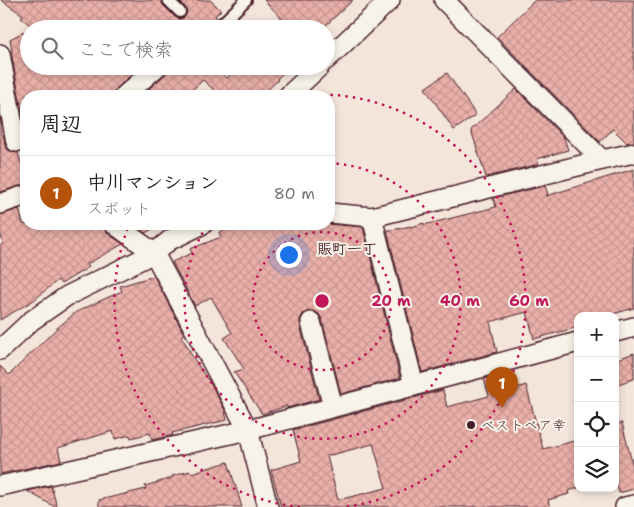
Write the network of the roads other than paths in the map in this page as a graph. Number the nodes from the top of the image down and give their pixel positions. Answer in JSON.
{"nodes":[{"id":1,"x":168,"y":0,"type":"edge"},
{"id":2,"x":246,"y":0,"type":"edge"},
{"id":3,"x":390,"y":0,"type":"edge"},
{"id":4,"x":444,"y":0,"type":"edge"},
{"id":5,"x":180,"y":12,"type":"dead end"},
{"id":6,"x":225,"y":20,"type":"edge"},
{"id":7,"x":335,"y":52,"type":"edge"},
{"id":8,"x":0,"y":54,"type":"edge"},
{"id":9,"x":148,"y":75,"type":"edge"},
{"id":10,"x":310,"y":75,"type":"edge"},
{"id":11,"x":131,"y":90,"type":"edge"},
{"id":12,"x":294,"y":90,"type":"edge"},
{"id":13,"x":14,"y":144,"type":"edge"},
{"id":14,"x":634,"y":153,"type":"edge"},
{"id":15,"x":602,"y":160,"type":"junction"},
{"id":16,"x":20,"y":198,"type":"edge"},
{"id":17,"x":0,"y":204,"type":"edge"},
{"id":18,"x":335,"y":213,"type":"edge"},
{"id":19,"x":372,"y":216,"type":"junction"},
{"id":20,"x":122,"y":230,"type":"edge"},
{"id":21,"x":191,"y":230,"type":"edge"},
{"id":22,"x":154,"y":253,"type":"junction"},
{"id":23,"x":311,"y":322,"type":"dead end"},
{"id":24,"x":634,"y":327,"type":"edge"},
{"id":25,"x":619,"y":331,"type":"edge"},
{"id":26,"x":574,"y":343,"type":"edge"},
{"id":27,"x":0,"y":350,"type":"edge"},
{"id":28,"x":414,"y":386,"type":"junction"},
{"id":29,"x":333,"y":407,"type":"junction"},
{"id":30,"x":248,"y":430,"type":"junction"},
{"id":31,"x":0,"y":486,"type":"edge"},
{"id":32,"x":634,"y":505,"type":"edge"},
{"id":33,"x":268,"y":507,"type":"edge"},
{"id":34,"x":625,"y":507,"type":"edge"}],
"edges":[{"from":1,"to":5,"type":"lane"},
{"from":2,"to":6,"type":"lane"},
{"from":3,"to":7,"type":"street"},
{"from":4,"to":15,"type":"street"},
{"from":8,"to":13,"type":"street"},
{"from":9,"to":11,"type":"street"},
{"from":10,"to":12,"type":"street"},
{"from":14,"to":15,"type":"street"},
{"from":15,"to":19,"type":"street"},
{"from":16,"to":17,"type":"street"},
{"from":18,"to":19,"type":"street"},
{"from":19,"to":28,"type":"street"},
{"from":20,"to":22,"type":"street"},
{"from":21,"to":22,"type":"street"},
{"from":22,"to":27,"type":"street"},
{"from":22,"to":30,"type":"street"},
{"from":23,"to":29,"type":"street"},
{"from":24,"to":25,"type":"street"},
{"from":26,"to":28,"type":"street"},
{"from":28,"to":29,"type":"street"},
{"from":29,"to":30,"type":"street"},
{"from":30,"to":31,"type":"street"},
{"from":30,"to":33,"type":"street"},
{"from":32,"to":34,"type":"street"}]}
